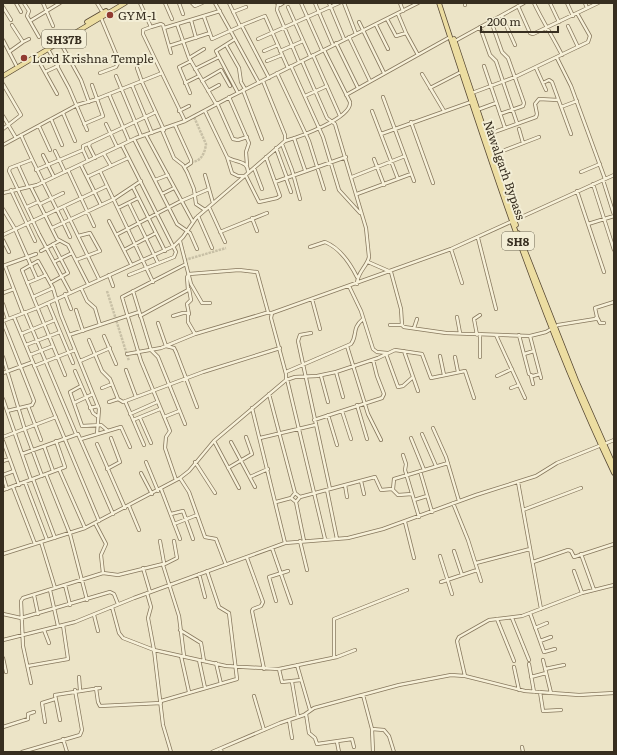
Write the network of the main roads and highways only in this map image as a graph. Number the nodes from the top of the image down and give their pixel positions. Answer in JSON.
{"nodes":[{"id":1,"x":120,"y":3,"type":"edge"},
{"id":2,"x":125,"y":3,"type":"edge"},
{"id":3,"x":441,"y":3,"type":"edge"},
{"id":4,"x":3,"y":74,"type":"edge"},
{"id":5,"x":513,"y":221,"type":"junction"},
{"id":6,"x":602,"y":444,"type":"junction"},
{"id":7,"x":614,"y":466,"type":"edge"},
{"id":8,"x":614,"y":473,"type":"edge"}],
"edges":[{"from":1,"to":4,"type":"main road"},
{"from":2,"to":4,"type":"main road","number":"SH37B"},
{"from":3,"to":5,"type":"main road","name":"Nawalgarh Bypass","number":"SH8"},
{"from":3,"to":5,"type":"main road","name":"Nawalgarh Bypass","number":"SH8"},
{"from":5,"to":6,"type":"main road","name":"Nawalgarh Bypass","number":"SH8"},
{"from":6,"to":7,"type":"main road","name":"Nawalgarh Bypass","number":"SH8"},
{"from":6,"to":8,"type":"main road","name":"Nawalgarh Bypass","number":"SH8"}]}
